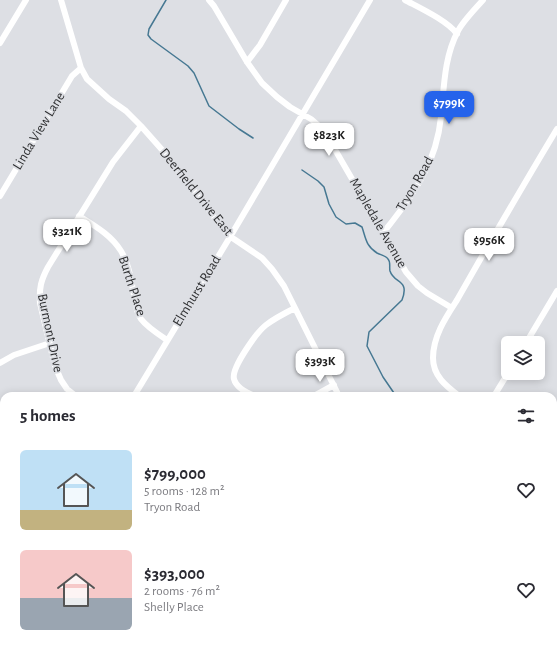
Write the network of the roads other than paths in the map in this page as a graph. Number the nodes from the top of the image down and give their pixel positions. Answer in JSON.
{"nodes":[{"id":1,"x":26,"y":0,"type":"edge"},
{"id":2,"x":61,"y":0,"type":"edge"},
{"id":3,"x":209,"y":0,"type":"edge"},
{"id":4,"x":286,"y":0,"type":"edge"},
{"id":5,"x":370,"y":0,"type":"edge"},
{"id":6,"x":406,"y":0,"type":"edge"},
{"id":7,"x":483,"y":0,"type":"edge"},
{"id":8,"x":457,"y":34,"type":"junction"},
{"id":9,"x":0,"y":43,"type":"edge"},
{"id":10,"x":247,"y":62,"type":"junction"},
{"id":11,"x":81,"y":68,"type":"junction"},
{"id":12,"x":303,"y":114,"type":"junction"},
{"id":13,"x":142,"y":126,"type":"junction"},
{"id":14,"x":557,"y":130,"type":"edge"},
{"id":15,"x":0,"y":196,"type":"edge"},
{"id":16,"x":79,"y":216,"type":"junction"},
{"id":17,"x":383,"y":232,"type":"junction"},
{"id":18,"x":230,"y":237,"type":"junction"},
{"id":19,"x":557,"y":291,"type":"edge"},
{"id":20,"x":295,"y":308,"type":"junction"},
{"id":21,"x":452,"y":308,"type":"junction"},
{"id":22,"x":530,"y":336,"type":"edge"},
{"id":23,"x":167,"y":340,"type":"junction"},
{"id":24,"x":50,"y":343,"type":"junction"},
{"id":25,"x":0,"y":363,"type":"edge"},
{"id":26,"x":503,"y":380,"type":"edge"},
{"id":27,"x":334,"y":385,"type":"junction"},
{"id":28,"x":71,"y":392,"type":"edge"},
{"id":29,"x":136,"y":392,"type":"edge"},
{"id":30,"x":248,"y":392,"type":"edge"},
{"id":31,"x":321,"y":392,"type":"edge"},
{"id":32,"x":337,"y":392,"type":"edge"},
{"id":33,"x":454,"y":392,"type":"edge"},
{"id":34,"x":496,"y":392,"type":"edge"}],
"edges":[{"from":1,"to":9,"type":"street"},
{"from":2,"to":11,"type":"street","name":"Deerfield Drive East"},
{"from":3,"to":10,"type":"street","name":"Mapledale Avenue"},
{"from":4,"to":10,"type":"street"},
{"from":5,"to":12,"type":"street","name":"Elmhurst Road"},
{"from":6,"to":8,"type":"street"},
{"from":7,"to":8,"type":"street","name":"Tryon Road"},
{"from":8,"to":17,"type":"street","name":"Tryon Road"},
{"from":10,"to":12,"type":"street","name":"Mapledale Avenue"},
{"from":11,"to":13,"type":"street","name":"Deerfield Drive East"},
{"from":11,"to":15,"type":"street","name":"Linda View Lane"},
{"from":12,"to":17,"type":"street","name":"Mapledale Avenue"},
{"from":12,"to":18,"type":"street","name":"Elmhurst Road"},
{"from":13,"to":16,"type":"street","name":"Burmont Drive"},
{"from":13,"to":18,"type":"street","name":"Deerfield Drive East"},
{"from":14,"to":21,"type":"street"},
{"from":16,"to":23,"type":"street","name":"Burth Place"},
{"from":16,"to":24,"type":"street","name":"Burmont Drive"},
{"from":17,"to":21,"type":"street","name":"Mapledale Avenue"},
{"from":18,"to":20,"type":"street","name":"Deerfield Drive East"},
{"from":18,"to":23,"type":"street","name":"Elmhurst Road"},
{"from":19,"to":22,"type":"street"},
{"from":20,"to":27,"type":"street","name":"Deerfield Drive East"},
{"from":20,"to":30,"type":"street"},
{"from":21,"to":33,"type":"street"},
{"from":23,"to":29,"type":"street","name":"Elmhurst Road"},
{"from":24,"to":25,"type":"street"},
{"from":24,"to":28,"type":"street","name":"Burmont Drive"},
{"from":26,"to":34,"type":"street"},
{"from":27,"to":31,"type":"street"},
{"from":27,"to":32,"type":"street","name":"Deerfield Drive East"}]}
